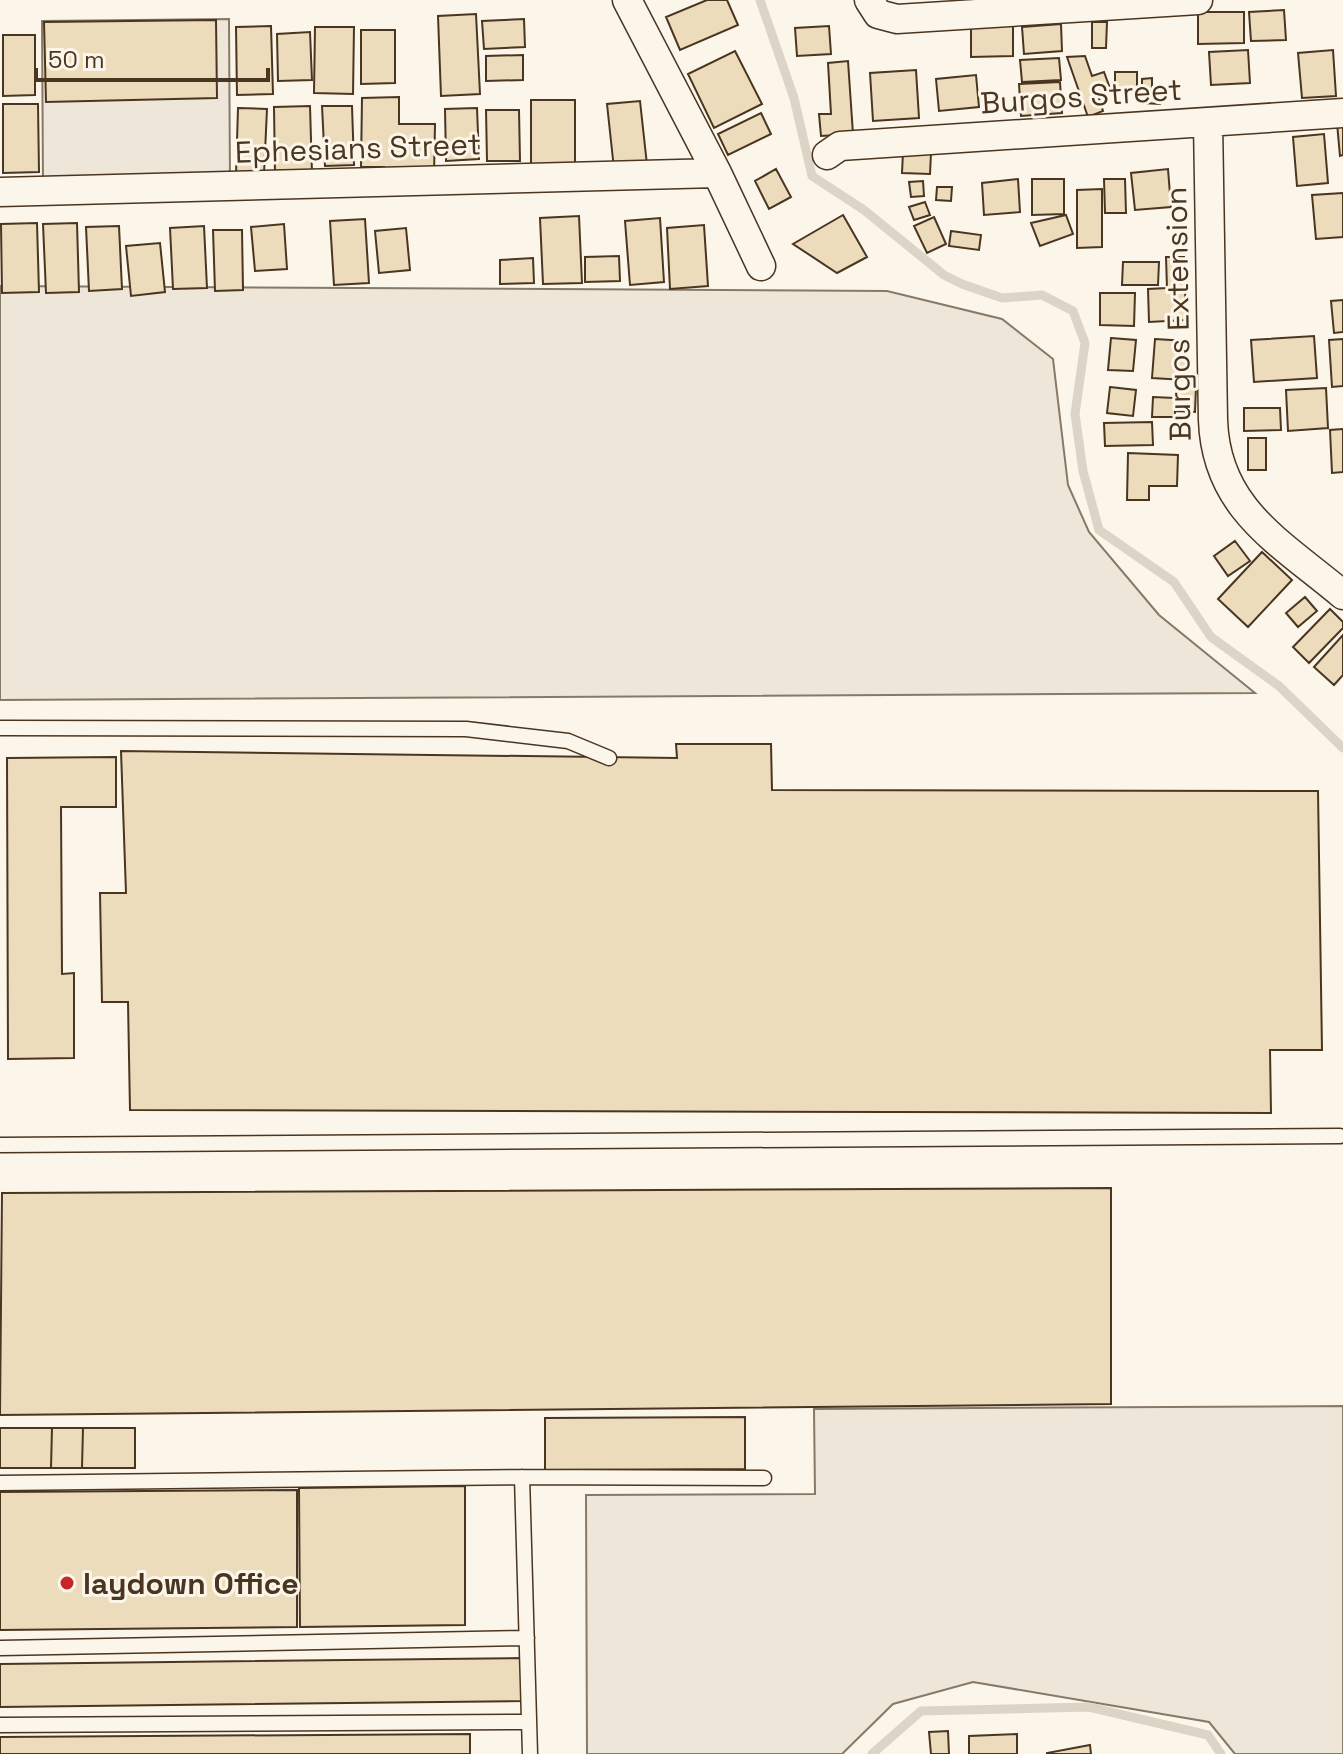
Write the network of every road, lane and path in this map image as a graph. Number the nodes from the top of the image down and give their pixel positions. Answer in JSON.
{"nodes":[{"id":1,"x":627,"y":0,"type":"edge"},
{"id":2,"x":869,"y":0,"type":"edge"},
{"id":3,"x":1198,"y":0,"type":"edge"},
{"id":4,"x":1343,"y":113,"type":"edge"},
{"id":5,"x":1208,"y":122,"type":"junction"},
{"id":6,"x":827,"y":155,"type":"dead end"},
{"id":7,"x":717,"y":173,"type":"junction"},
{"id":8,"x":0,"y":192,"type":"edge"},
{"id":9,"x":761,"y":266,"type":"dead end"},
{"id":10,"x":1343,"y":595,"type":"edge"},
{"id":11,"x":0,"y":728,"type":"edge"},
{"id":12,"x":609,"y":758,"type":"dead end"},
{"id":13,"x":1340,"y":1136,"type":"dead end"},
{"id":14,"x":0,"y":1145,"type":"edge"},
{"id":15,"x":522,"y":1477,"type":"junction"},
{"id":16,"x":764,"y":1478,"type":"dead end"},
{"id":17,"x":0,"y":1483,"type":"edge"},
{"id":18,"x":527,"y":1638,"type":"junction"},
{"id":19,"x":0,"y":1648,"type":"edge"},
{"id":20,"x":529,"y":1722,"type":"junction"},
{"id":21,"x":0,"y":1725,"type":"edge"},
{"id":22,"x":530,"y":1754,"type":"edge"}],
"edges":[{"from":1,"to":7,"type":"street"},
{"from":2,"to":3,"type":"street"},
{"from":4,"to":5,"type":"street","name":"Burgos Street"},
{"from":5,"to":6,"type":"street","name":"Burgos Street"},
{"from":5,"to":10,"type":"street","name":"Burgos Extension"},
{"from":7,"to":8,"type":"street","name":"Ephesians Street"},
{"from":7,"to":9,"type":"street"},
{"from":11,"to":12,"type":"lane"},
{"from":13,"to":14,"type":"lane"},
{"from":15,"to":16,"type":"lane"},
{"from":15,"to":17,"type":"lane"},
{"from":15,"to":18,"type":"lane"},
{"from":18,"to":19,"type":"lane"},
{"from":18,"to":20,"type":"lane"},
{"from":20,"to":21,"type":"lane"},
{"from":20,"to":22,"type":"lane"}]}
